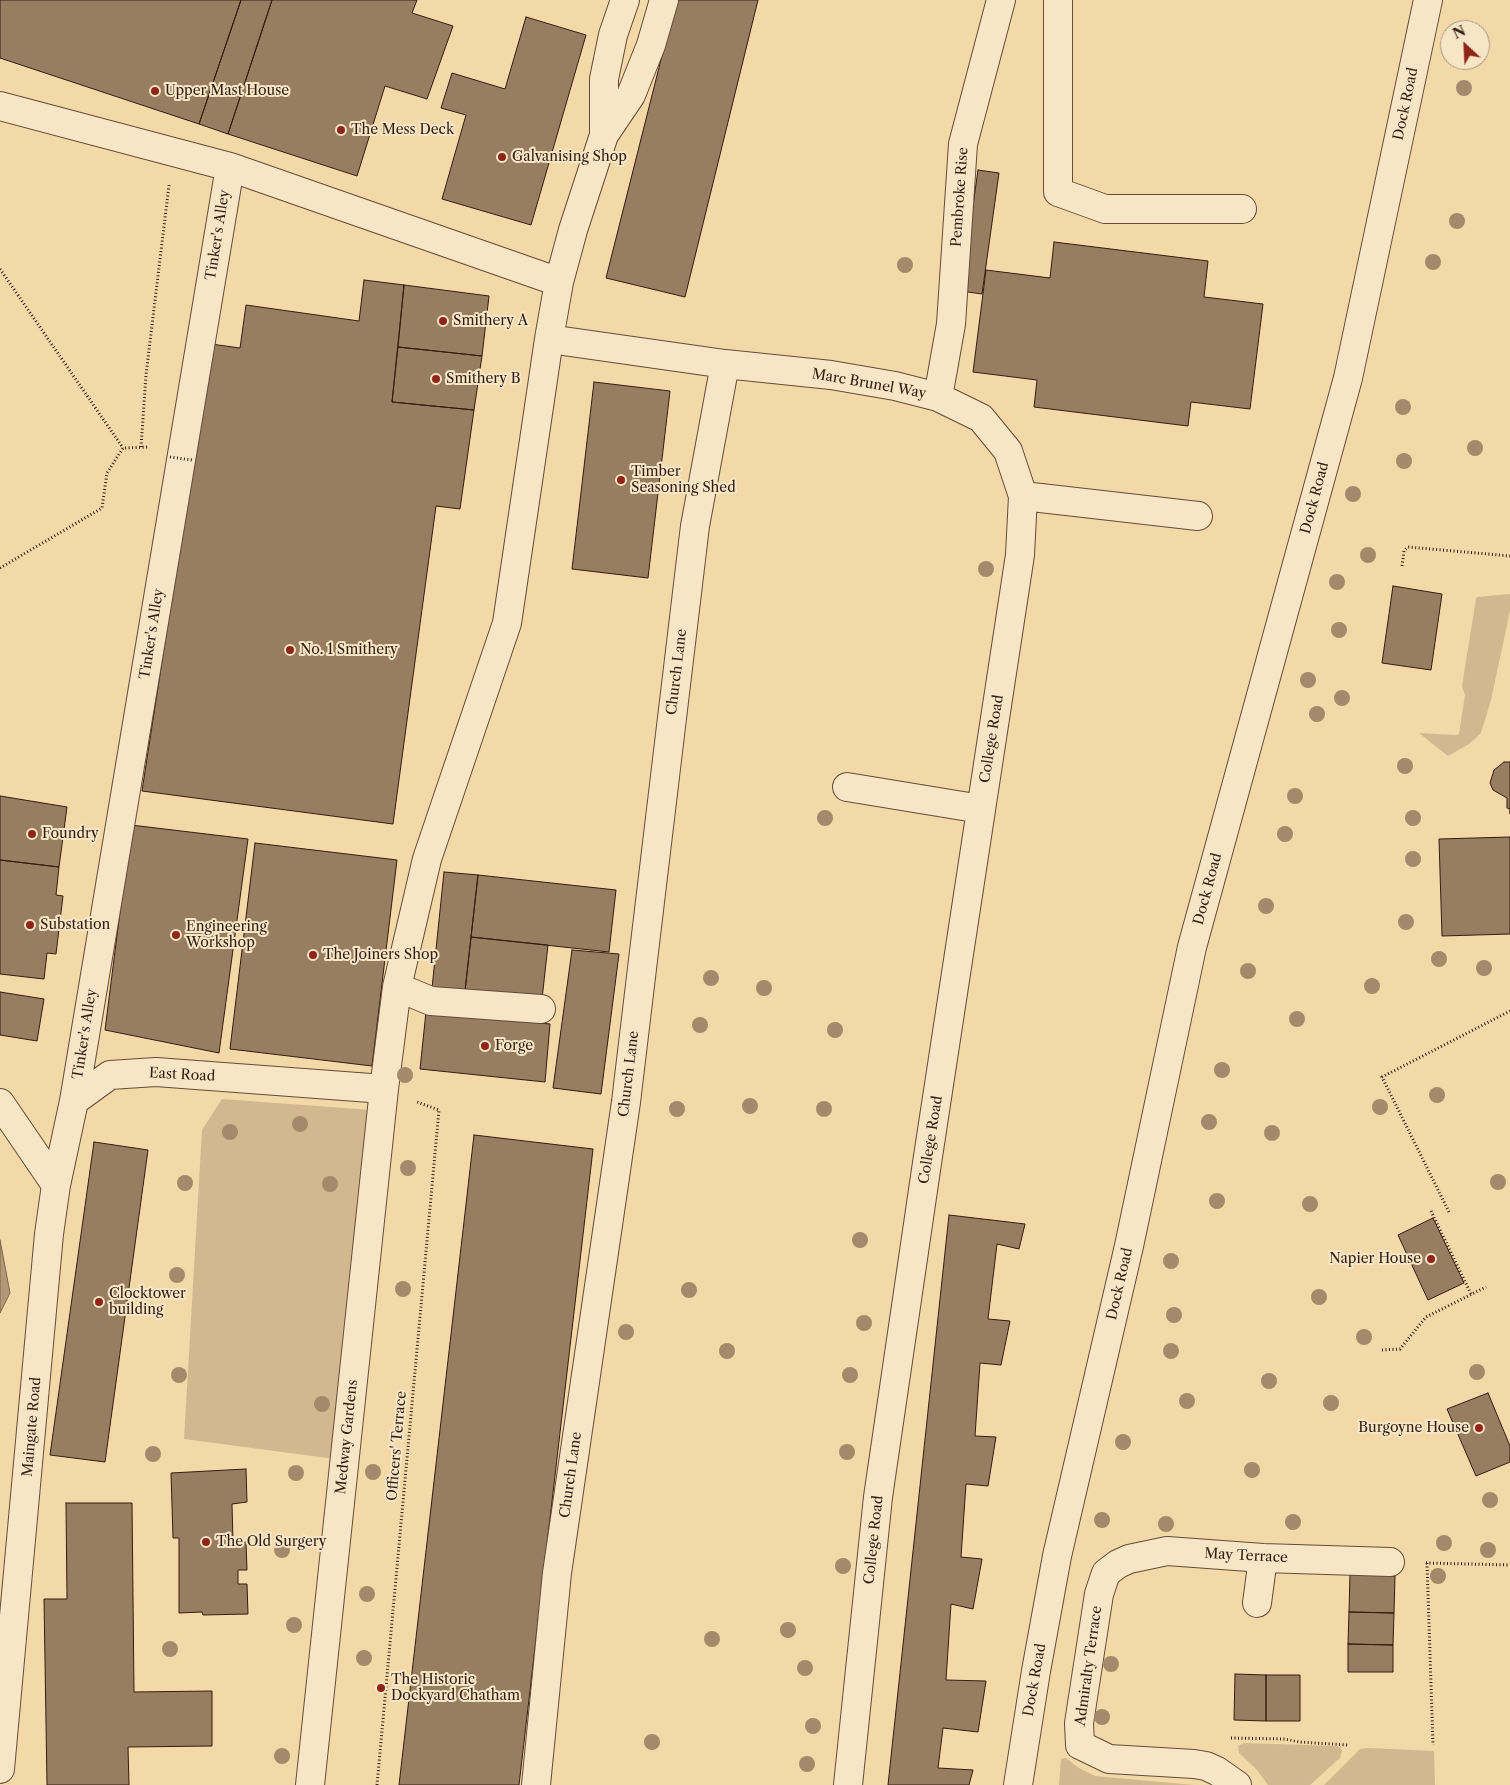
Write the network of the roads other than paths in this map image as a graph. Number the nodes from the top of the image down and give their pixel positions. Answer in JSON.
{"nodes":[{"id":1,"x":625,"y":0,"type":"edge"},
{"id":2,"x":664,"y":0,"type":"edge"},
{"id":3,"x":1001,"y":0,"type":"edge"},
{"id":4,"x":1058,"y":0,"type":"edge"},
{"id":5,"x":1428,"y":0,"type":"edge"},
{"id":6,"x":0,"y":106,"type":"edge"},
{"id":7,"x":604,"y":135,"type":"junction"},
{"id":8,"x":230,"y":167,"type":"junction"},
{"id":9,"x":1242,"y":209,"type":"dead end"},
{"id":10,"x":560,"y":282,"type":"junction"},
{"id":11,"x":549,"y":339,"type":"junction"},
{"id":12,"x":726,"y":364,"type":"junction"},
{"id":13,"x":938,"y":396,"type":"junction"},
{"id":14,"x":1023,"y":496,"type":"junction"},
{"id":15,"x":1198,"y":516,"type":"dead end"},
{"id":16,"x":847,"y":787,"type":"dead end"},
{"id":17,"x":981,"y":809,"type":"junction"},
{"id":18,"x":397,"y":988,"type":"junction"},
{"id":19,"x":541,"y":1009,"type":"dead end"},
{"id":20,"x":384,"y":1090,"type":"junction"},
{"id":21,"x":74,"y":1101,"type":"junction"},
{"id":22,"x":0,"y":1102,"type":"edge"},
{"id":23,"x":56,"y":1185,"type":"junction"},
{"id":24,"x":1263,"y":1558,"type":"junction"},
{"id":25,"x":1390,"y":1562,"type":"road end"},
{"id":26,"x":1106,"y":1573,"type":"joint"},
{"id":27,"x":1257,"y":1603,"type":"dead end"},
{"id":28,"x":0,"y":1769,"type":"edge"},
{"id":29,"x":310,"y":1785,"type":"edge"},
{"id":30,"x":536,"y":1785,"type":"edge"},
{"id":31,"x":848,"y":1785,"type":"edge"},
{"id":32,"x":1018,"y":1785,"type":"edge"},
{"id":33,"x":1237,"y":1785,"type":"edge"}],
"edges":[{"from":1,"to":7,"type":"street"},
{"from":2,"to":7,"type":"street"},
{"from":3,"to":13,"type":"street","name":"Pembroke Rise"},
{"from":4,"to":9,"type":"street"},
{"from":5,"to":32,"type":"street","name":"Dock Road"},
{"from":6,"to":8,"type":"street"},
{"from":7,"to":10,"type":"street","name":"Medway Gardens"},
{"from":8,"to":10,"type":"street"},
{"from":8,"to":21,"type":"street","name":"Tinker's Alley"},
{"from":10,"to":11,"type":"street","name":"Medway Gardens"},
{"from":11,"to":12,"type":"street","name":"Marc Brunel Way"},
{"from":11,"to":18,"type":"street","name":"Medway Gardens"},
{"from":12,"to":13,"type":"street","name":"Marc Brunel Way"},
{"from":12,"to":30,"type":"street","name":"Church Lane"},
{"from":13,"to":14,"type":"street","name":"Marc Brunel Way"},
{"from":14,"to":15,"type":"street"},
{"from":14,"to":17,"type":"street","name":"College Road"},
{"from":16,"to":17,"type":"street"},
{"from":17,"to":31,"type":"street","name":"College Road"},
{"from":18,"to":19,"type":"street"},
{"from":18,"to":20,"type":"street","name":"Medway Gardens"},
{"from":20,"to":21,"type":"street","name":"East Road"},
{"from":20,"to":29,"type":"street","name":"Medway Gardens"},
{"from":21,"to":23,"type":"street"},
{"from":22,"to":23,"type":"street"},
{"from":23,"to":28,"type":"street","name":"Maingate Road"},
{"from":24,"to":25,"type":"street","name":"May Terrace"},
{"from":24,"to":26,"type":"street","name":"May Terrace"},
{"from":24,"to":27,"type":"street"},
{"from":26,"to":33,"type":"street","name":"Admiralty Terrace"}]}
